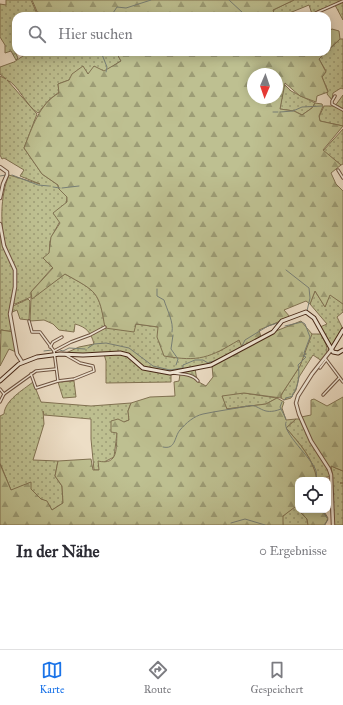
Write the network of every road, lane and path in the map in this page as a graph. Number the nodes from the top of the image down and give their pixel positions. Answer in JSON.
{"nodes":[{"id":1,"x":343,"y":1,"type":"edge"},
{"id":2,"x":318,"y":12,"type":"edge"},
{"id":3,"x":335,"y":96,"type":"dead end"},
{"id":4,"x":343,"y":110,"type":"edge"},
{"id":5,"x":0,"y":167,"type":"edge"},
{"id":6,"x":338,"y":170,"type":"dead end"},
{"id":7,"x":343,"y":178,"type":"edge"},
{"id":8,"x":1,"y":185,"type":"edge"},
{"id":9,"x":0,"y":198,"type":"edge"},
{"id":10,"x":0,"y":224,"type":"edge"},
{"id":11,"x":29,"y":320,"type":"dead end"},
{"id":12,"x":105,"y":327,"type":"dead end"},
{"id":13,"x":343,"y":330,"type":"edge"},
{"id":14,"x":62,"y":337,"type":"dead end"},
{"id":15,"x":50,"y":347,"type":"junction"},
{"id":16,"x":331,"y":350,"type":"junction"},
{"id":17,"x":343,"y":350,"type":"edge"},
{"id":18,"x":55,"y":353,"type":"junction"},
{"id":19,"x":65,"y":354,"type":"junction"},
{"id":20,"x":326,"y":359,"type":"junction"},
{"id":21,"x":22,"y":362,"type":"junction"},
{"id":22,"x":320,"y":368,"type":"dead end"},
{"id":23,"x":56,"y":369,"type":"junction"},
{"id":24,"x":172,"y":373,"type":"junction"},
{"id":25,"x":31,"y":374,"type":"junction"},
{"id":26,"x":339,"y":378,"type":"junction"},
{"id":27,"x":0,"y":380,"type":"edge"},
{"id":28,"x":58,"y":381,"type":"junction"},
{"id":29,"x":198,"y":381,"type":"dead end"},
{"id":30,"x":343,"y":382,"type":"edge"},
{"id":31,"x":0,"y":389,"type":"edge"},
{"id":32,"x":4,"y":394,"type":"junction"},
{"id":33,"x":323,"y":395,"type":"dead end"},
{"id":34,"x":0,"y":402,"type":"edge"},
{"id":35,"x":332,"y":525,"type":"edge"}],
"edges":[{"from":1,"to":2,"type":"street"},
{"from":3,"to":4,"type":"street"},
{"from":5,"to":8,"type":"street"},
{"from":6,"to":7,"type":"street"},
{"from":8,"to":9,"type":"street"},
{"from":10,"to":21,"type":"street"},
{"from":11,"to":15,"type":"street"},
{"from":12,"to":18,"type":"street"},
{"from":13,"to":16,"type":"main road"},
{"from":14,"to":15,"type":"street"},
{"from":15,"to":18,"type":"street"},
{"from":16,"to":17,"type":"main road"},
{"from":16,"to":20,"type":"street"},
{"from":16,"to":24,"type":"main road"},
{"from":18,"to":19,"type":"main road"},
{"from":18,"to":21,"type":"main road"},
{"from":18,"to":23,"type":"street"},
{"from":19,"to":24,"type":"main road"},
{"from":19,"to":28,"type":"street"},
{"from":20,"to":22,"type":"street"},
{"from":20,"to":26,"type":"street"},
{"from":20,"to":35,"type":"street"},
{"from":21,"to":27,"type":"main road"},
{"from":23,"to":25,"type":"street"},
{"from":23,"to":28,"type":"street"},
{"from":24,"to":29,"type":"street"},
{"from":25,"to":28,"type":"street"},
{"from":25,"to":32,"type":"street"},
{"from":26,"to":30,"type":"street"},
{"from":26,"to":33,"type":"street"},
{"from":31,"to":32,"type":"street"},
{"from":32,"to":34,"type":"street"}]}
